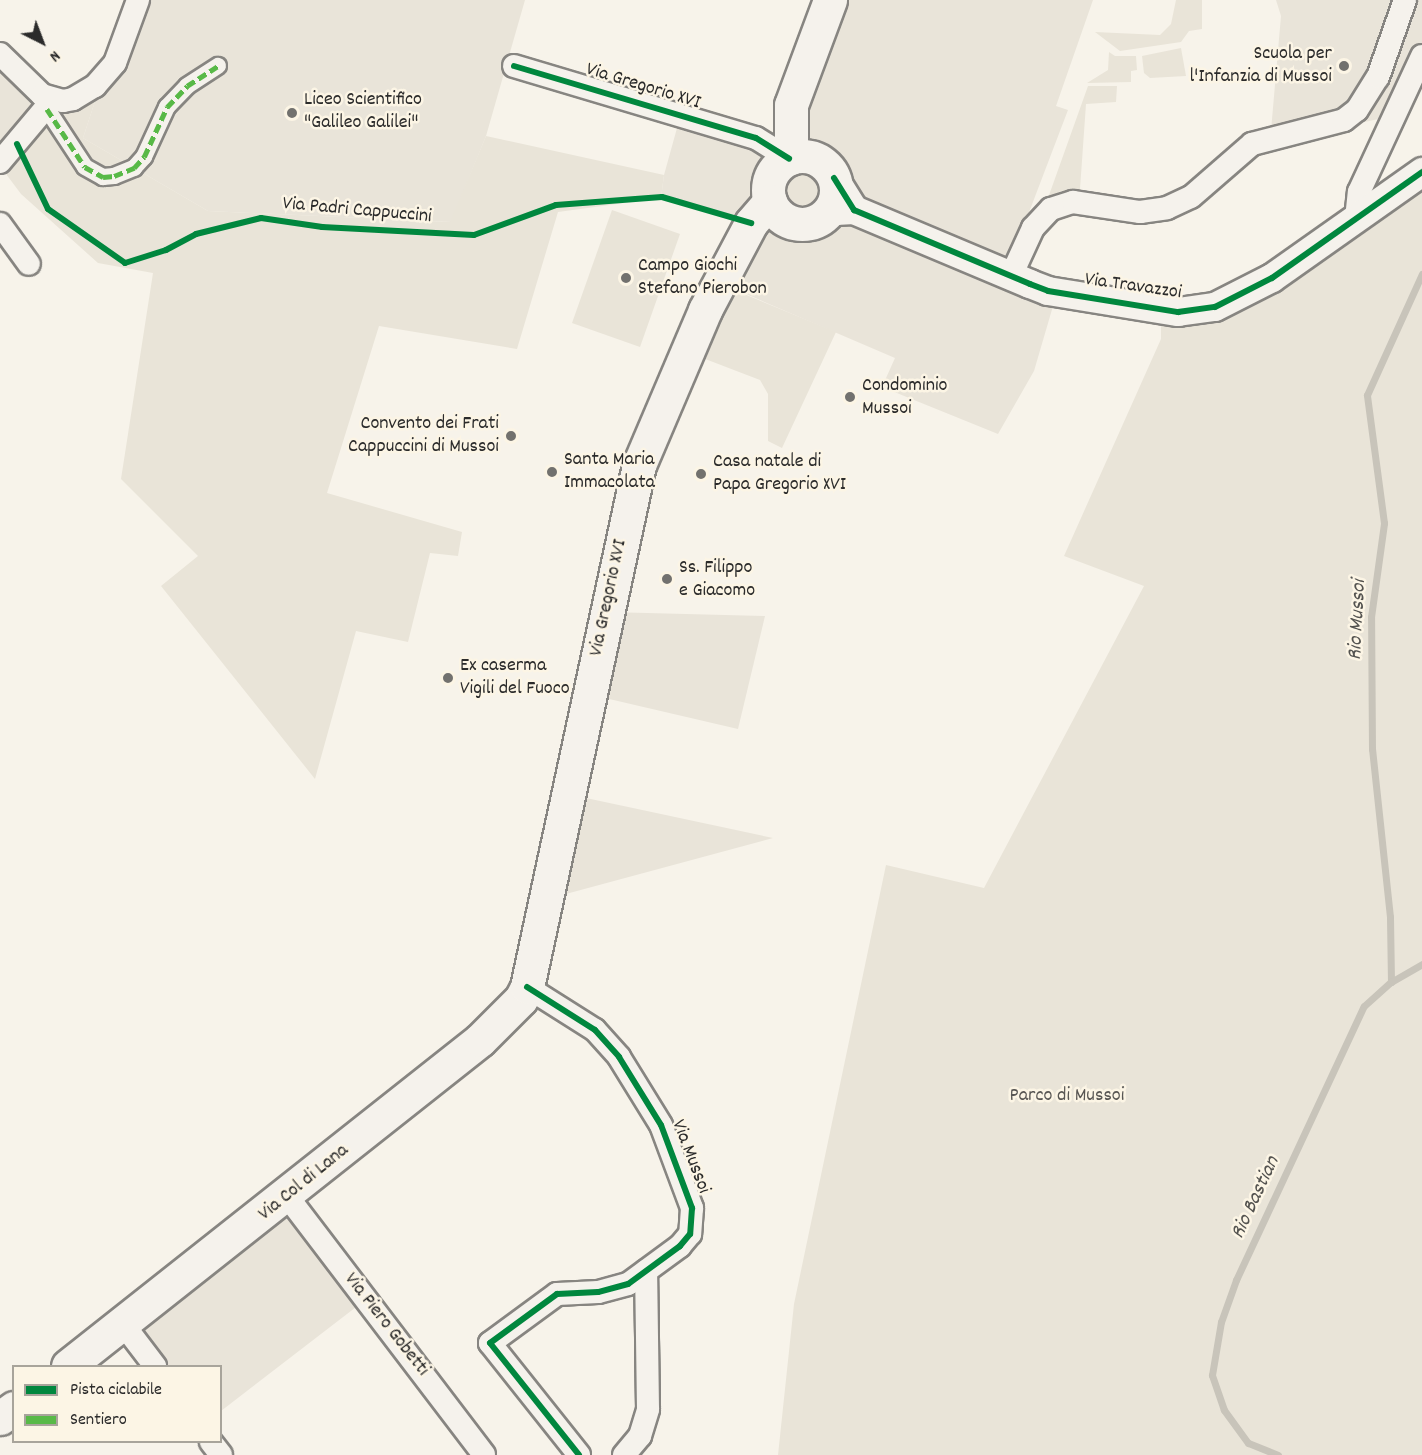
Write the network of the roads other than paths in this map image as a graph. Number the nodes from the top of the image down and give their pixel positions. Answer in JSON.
{"nodes":[{"id":1,"x":138,"y":0,"type":"edge"},
{"id":2,"x":830,"y":0,"type":"edge"},
{"id":3,"x":1405,"y":0,"type":"edge"},
{"id":4,"x":0,"y":54,"type":"edge"},
{"id":5,"x":1422,"y":56,"type":"edge"},
{"id":6,"x":218,"y":66,"type":"dead end"},
{"id":7,"x":514,"y":66,"type":"dead end"},
{"id":8,"x":796,"y":94,"type":"junction"},
{"id":9,"x":50,"y":104,"type":"junction"},
{"id":10,"x":761,"y":141,"type":"junction"},
{"id":11,"x":0,"y":162,"type":"edge"},
{"id":12,"x":1422,"y":172,"type":"edge"},
{"id":13,"x":799,"y":183,"type":"junction"},
{"id":14,"x":1356,"y":219,"type":"junction"},
{"id":15,"x":0,"y":224,"type":"edge"},
{"id":16,"x":28,"y":264,"type":"dead end"},
{"id":17,"x":1011,"y":276,"type":"junction"},
{"id":18,"x":527,"y":987,"type":"junction"},
{"id":19,"x":287,"y":1196,"type":"junction"},
{"id":20,"x":646,"y":1271,"type":"junction"},
{"id":21,"x":123,"y":1324,"type":"junction"},
{"id":22,"x":69,"y":1365,"type":"edge"},
{"id":23,"x":154,"y":1365,"type":"edge"},
{"id":24,"x":212,"y":1443,"type":"edge"},
{"id":25,"x":221,"y":1455,"type":"edge"},
{"id":26,"x":484,"y":1455,"type":"edge"},
{"id":27,"x":579,"y":1455,"type":"edge"},
{"id":28,"x":624,"y":1455,"type":"edge"}],
"edges":[{"from":1,"to":9,"type":"street"},
{"from":2,"to":8,"type":"main road"},
{"from":3,"to":17,"type":"street"},
{"from":4,"to":9,"type":"street"},
{"from":5,"to":14,"type":"street"},
{"from":6,"to":9,"type":"street"},
{"from":7,"to":10,"type":"street","name":"Via Gregorio XVI"},
{"from":8,"to":10,"type":"street"},
{"from":8,"to":13,"type":"main road"},
{"from":9,"to":11,"type":"street"},
{"from":10,"to":13,"type":"street","name":"Via Gregorio XVI"},
{"from":12,"to":14,"type":"street","name":"Via Travazzoi"},
{"from":13,"to":17,"type":"street","name":"Via Travazzoi"},
{"from":13,"to":18,"type":"main road","name":"Via Gregorio XVI"},
{"from":14,"to":17,"type":"street","name":"Via Travazzoi"},
{"from":15,"to":16,"type":"street"},
{"from":18,"to":19,"type":"main road","name":"Via Col di Lana"},
{"from":18,"to":20,"type":"street","name":"Via Mussoi"},
{"from":19,"to":21,"type":"main road","name":"Via Col di Lana"},
{"from":19,"to":26,"type":"street","name":"Via Piero Gobetti"},
{"from":20,"to":27,"type":"street","name":"Via Mussoi"},
{"from":20,"to":28,"type":"street"},
{"from":21,"to":22,"type":"main road","name":"Via Col di Lana"},
{"from":21,"to":23,"type":"street"},
{"from":24,"to":25,"type":"street"}]}
